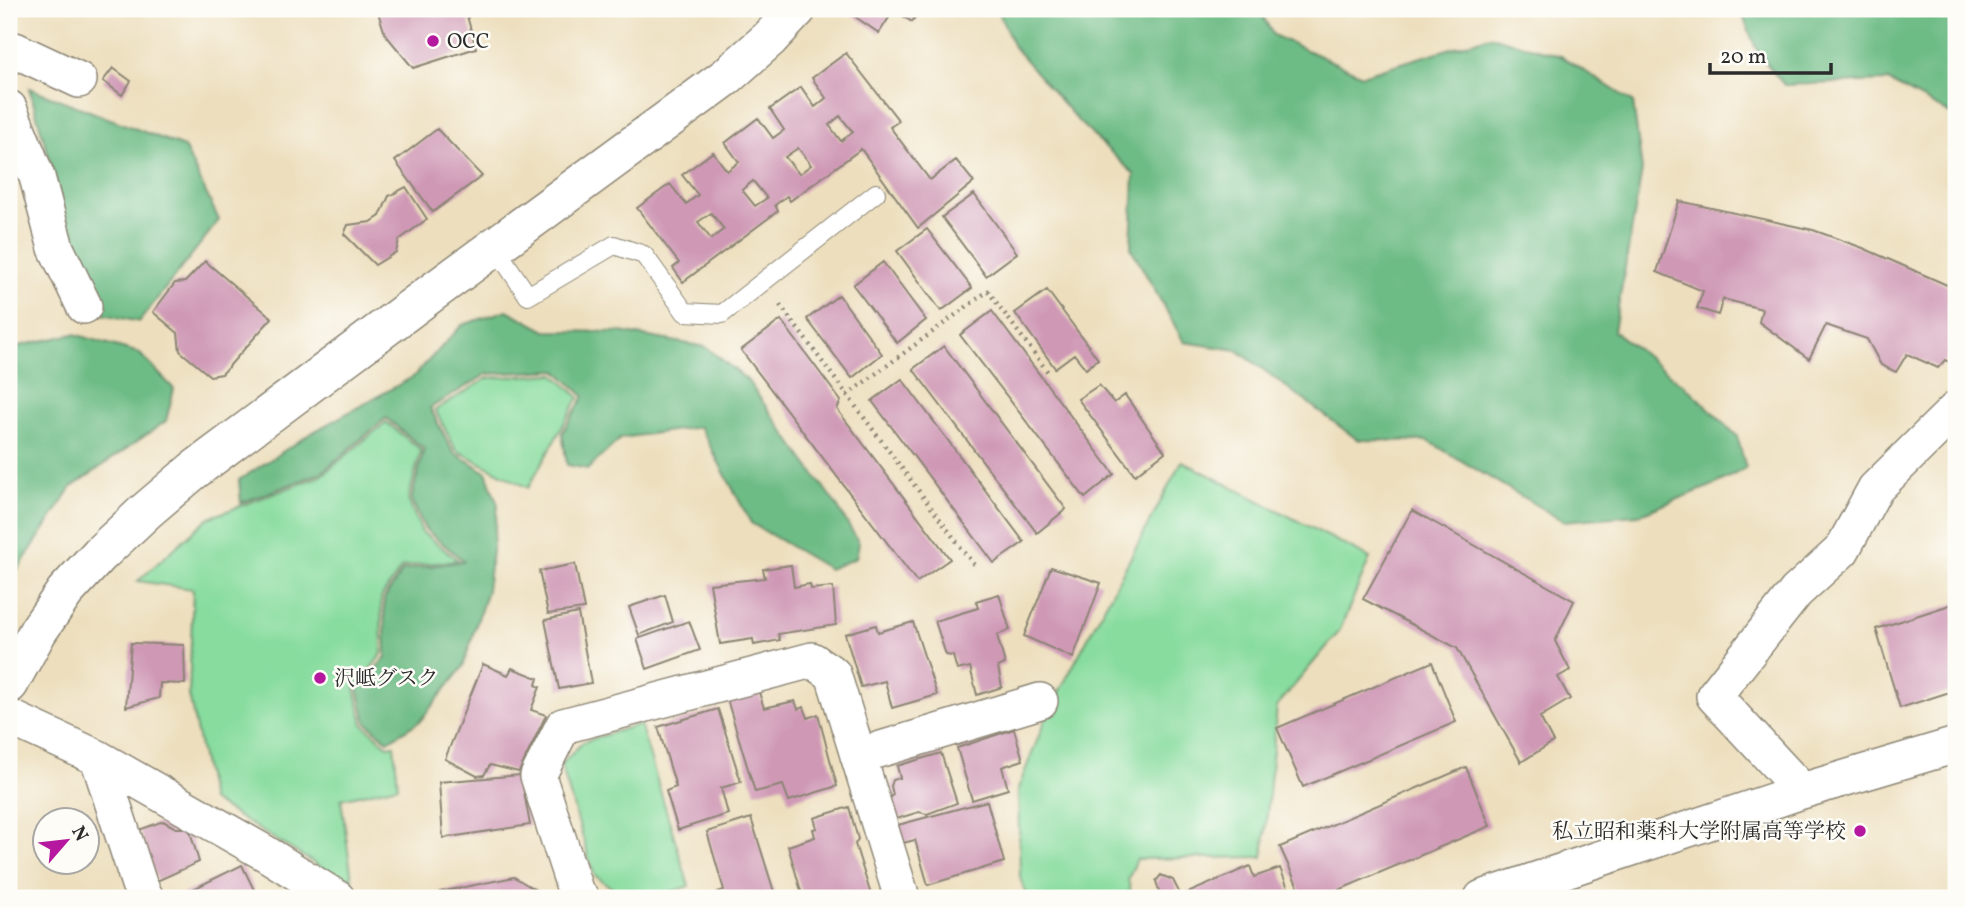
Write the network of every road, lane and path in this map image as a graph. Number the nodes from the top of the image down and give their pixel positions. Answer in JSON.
{"nodes":[{"id":1,"x":797,"y":9,"type":"edge"},
{"id":2,"x":9,"y":57,"type":"edge"},
{"id":3,"x":79,"y":80,"type":"dead end"},
{"id":4,"x":9,"y":108,"type":"edge"},
{"id":5,"x":876,"y":192,"type":"dead end"},
{"id":6,"x":495,"y":247,"type":"junction"},
{"id":7,"x":763,"y":282,"type":"junction"},
{"id":8,"x":84,"y":306,"type":"dead end"},
{"id":9,"x":1050,"y":374,"type":"dead end"},
{"id":10,"x":847,"y":395,"type":"junction"},
{"id":11,"x":1956,"y":410,"type":"edge"},
{"id":12,"x":974,"y":565,"type":"dead end"},
{"id":13,"x":9,"y":684,"type":"edge"},
{"id":14,"x":1040,"y":701,"type":"dead end"},
{"id":15,"x":9,"y":718,"type":"edge"},
{"id":16,"x":1956,"y":745,"type":"edge"},
{"id":17,"x":858,"y":756,"type":"junction"},
{"id":18,"x":98,"y":758,"type":"junction"},
{"id":19,"x":1802,"y":791,"type":"junction"},
{"id":20,"x":146,"y":898,"type":"edge"},
{"id":21,"x":337,"y":898,"type":"edge"},
{"id":22,"x":581,"y":898,"type":"edge"},
{"id":23,"x":902,"y":898,"type":"edge"},
{"id":24,"x":1482,"y":898,"type":"edge"}],
"edges":[{"from":1,"to":6,"type":"street"},
{"from":2,"to":3,"type":"street"},
{"from":4,"to":8,"type":"street"},
{"from":5,"to":7,"type":"lane"},
{"from":6,"to":7,"type":"lane"},
{"from":6,"to":13,"type":"street"},
{"from":7,"to":10,"type":"path"},
{"from":9,"to":10,"type":"path"},
{"from":10,"to":12,"type":"path"},
{"from":11,"to":19,"type":"street"},
{"from":14,"to":17,"type":"street"},
{"from":15,"to":18,"type":"street"},
{"from":16,"to":19,"type":"street"},
{"from":17,"to":22,"type":"street"},
{"from":17,"to":23,"type":"street"},
{"from":18,"to":20,"type":"street"},
{"from":18,"to":21,"type":"street"},
{"from":19,"to":24,"type":"street"}]}
